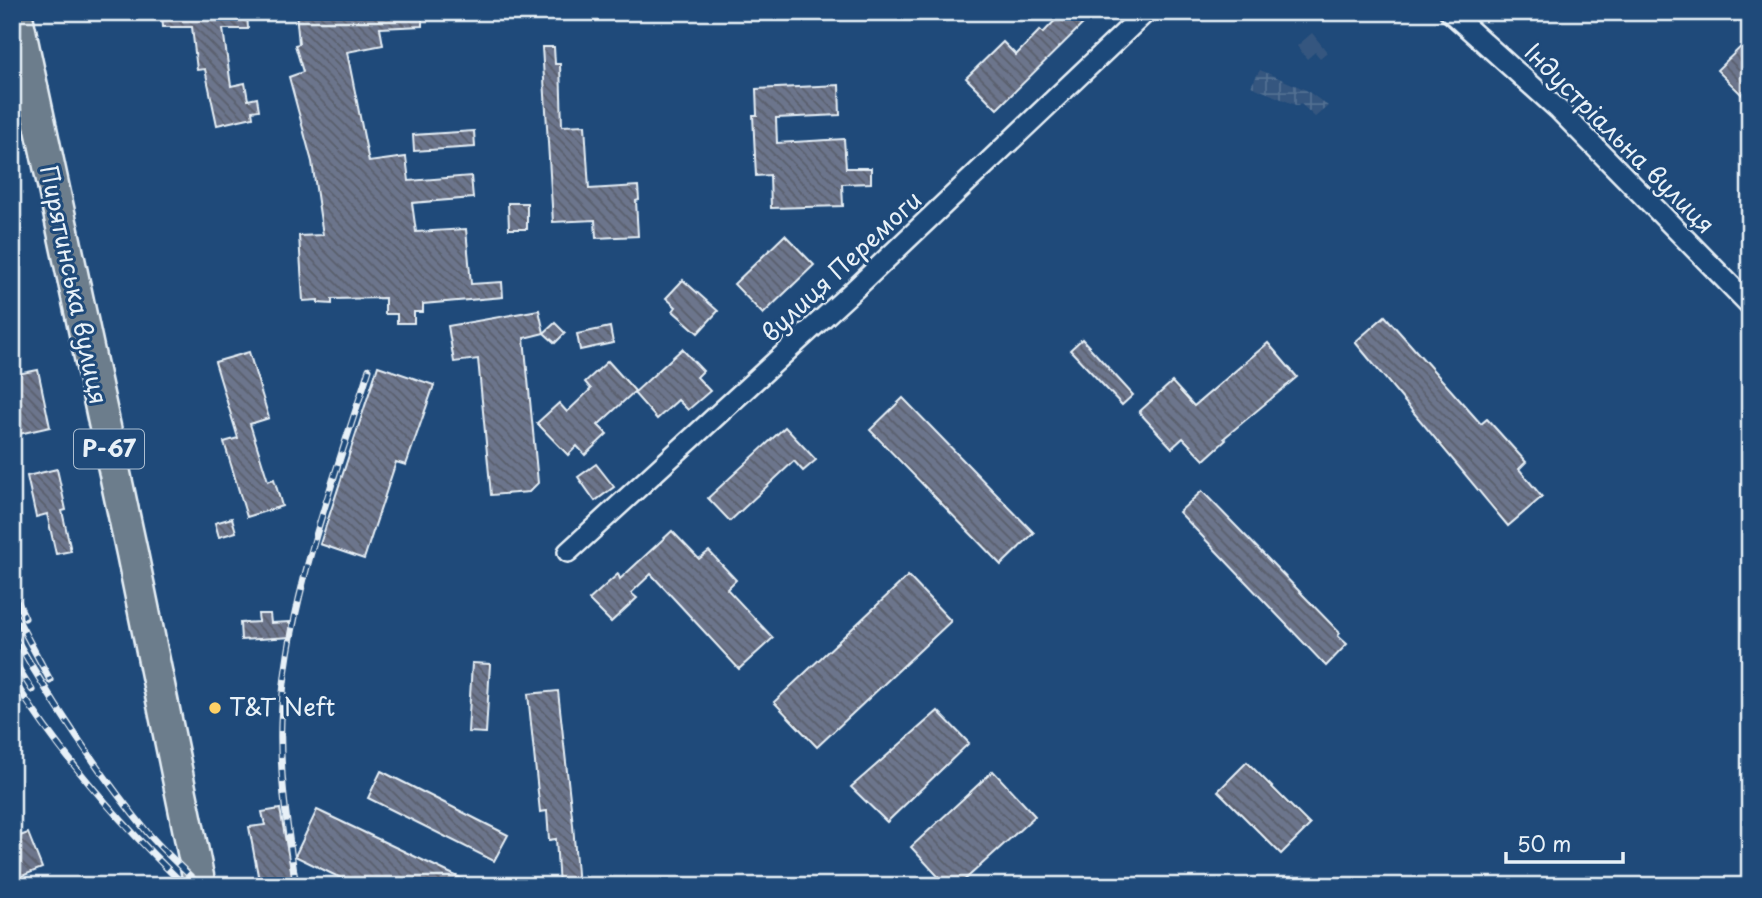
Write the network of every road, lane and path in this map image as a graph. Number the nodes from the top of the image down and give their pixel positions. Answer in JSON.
{"nodes":[{"id":1,"x":16,"y":12,"type":"edge"},
{"id":2,"x":1146,"y":12,"type":"edge"},
{"id":3,"x":1450,"y":12,"type":"edge"},
{"id":4,"x":1750,"y":305,"type":"edge"},
{"id":5,"x":568,"y":552,"type":"dead end"},
{"id":6,"x":200,"y":886,"type":"edge"}],
"edges":[{"from":1,"to":6,"type":"main road","name":"Пирятинська вулиця","number":"Р-67"},
{"from":2,"to":5,"type":"street","name":"вулиця Перемоги"},
{"from":3,"to":4,"type":"street","name":"Індустріальна вулиця"}]}
